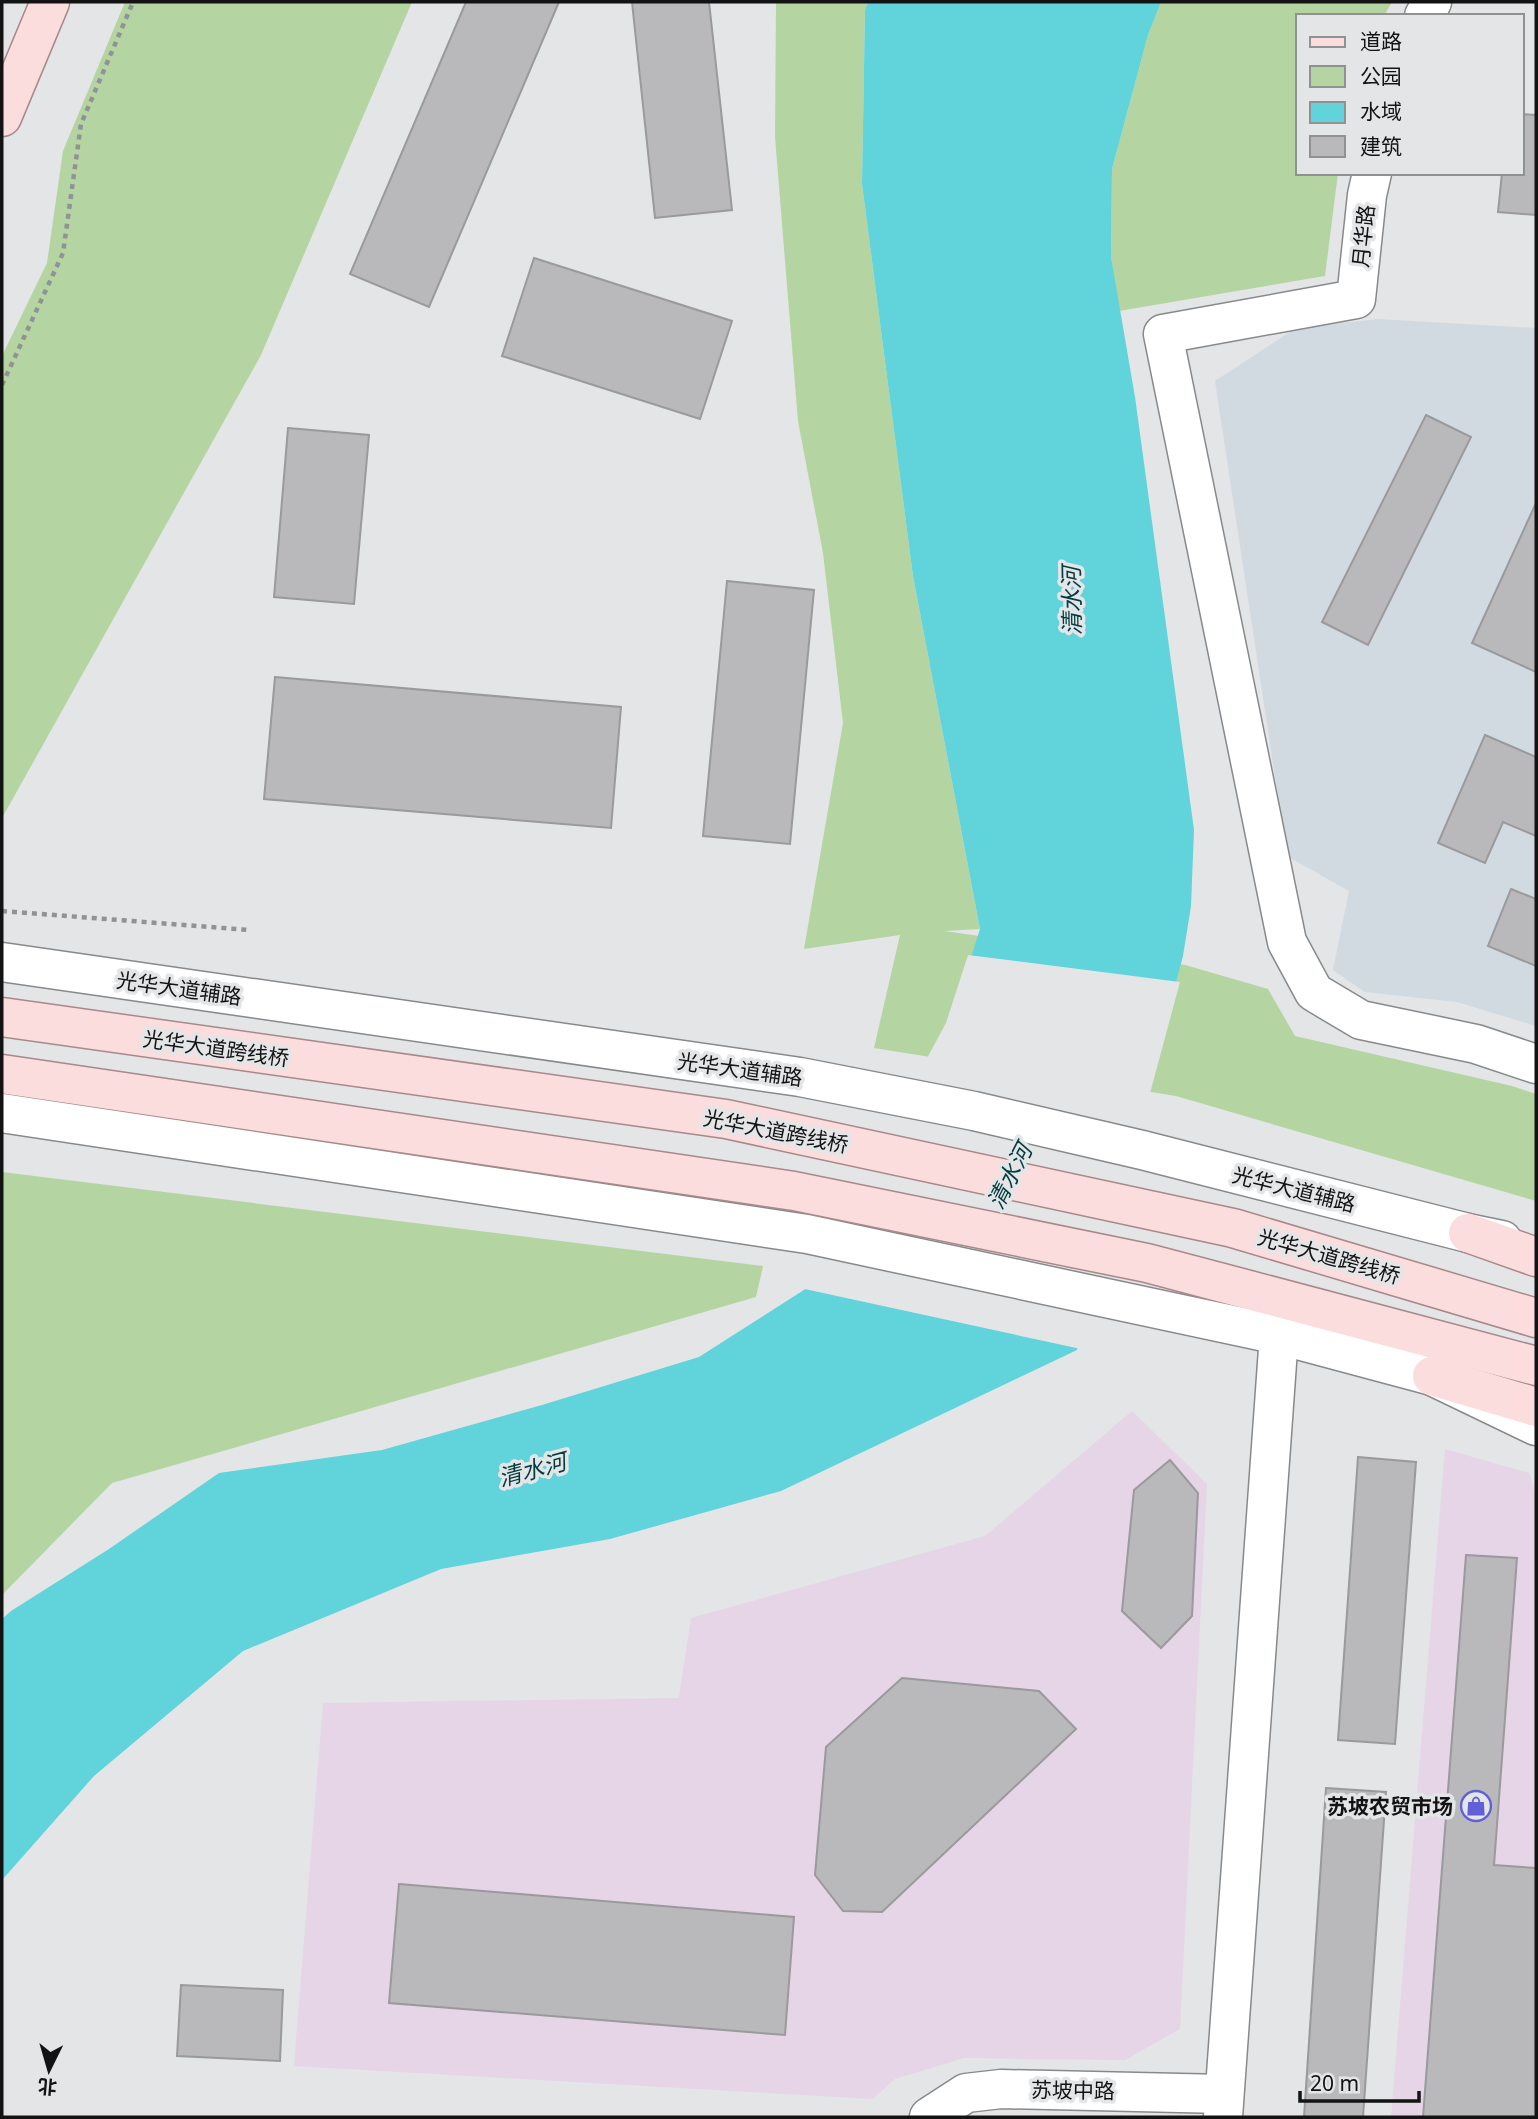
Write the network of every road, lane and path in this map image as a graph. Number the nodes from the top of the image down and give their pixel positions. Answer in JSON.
{"nodes":[{"id":1,"x":50,"y":2,"type":"edge"},
{"id":2,"x":133,"y":2,"type":"edge"},
{"id":3,"x":2,"y":117,"type":"edge"},
{"id":4,"x":1372,"y":175,"type":"edge"},
{"id":5,"x":2,"y":385,"type":"edge"},
{"id":6,"x":2,"y":911,"type":"edge"},
{"id":7,"x":249,"y":930,"type":"dead end"},
{"id":8,"x":2,"y":962,"type":"edge"},
{"id":9,"x":2,"y":1017,"type":"edge"},
{"id":10,"x":1536,"y":1064,"type":"edge"},
{"id":11,"x":2,"y":1074,"type":"edge"},
{"id":12,"x":2,"y":1113,"type":"edge"},
{"id":13,"x":1468,"y":1233,"type":"junction"},
{"id":14,"x":1536,"y":1247,"type":"edge"},
{"id":15,"x":1536,"y":1257,"type":"edge"},
{"id":16,"x":1536,"y":1318,"type":"edge"},
{"id":17,"x":1279,"y":1335,"type":"junction"},
{"id":18,"x":1536,"y":1366,"type":"edge"},
{"id":19,"x":1432,"y":1376,"type":"junction"},
{"id":20,"x":1536,"y":1407,"type":"edge"},
{"id":21,"x":1536,"y":1426,"type":"edge"},
{"id":22,"x":1223,"y":2106,"type":"edge"},
{"id":23,"x":929,"y":2117,"type":"edge"}],
"edges":[{"from":1,"to":3,"type":"main road"},
{"from":2,"to":5,"type":"path"},
{"from":4,"to":10,"type":"street","name":"月华路"},
{"from":6,"to":7,"type":"path"},
{"from":8,"to":13,"type":"street","name":"光华大道辅路"},
{"from":9,"to":16,"type":"main road","name":"光华大道跨线桥"},
{"from":11,"to":18,"type":"main road"},
{"from":12,"to":17,"type":"street"},
{"from":13,"to":14,"type":"street","name":"光华大道辅路"},
{"from":13,"to":15,"type":"main road"},
{"from":17,"to":19,"type":"street"},
{"from":17,"to":22,"type":"street"},
{"from":19,"to":20,"type":"main road"},
{"from":19,"to":21,"type":"street"},
{"from":22,"to":23,"type":"street","name":"苏坡中路"}]}
